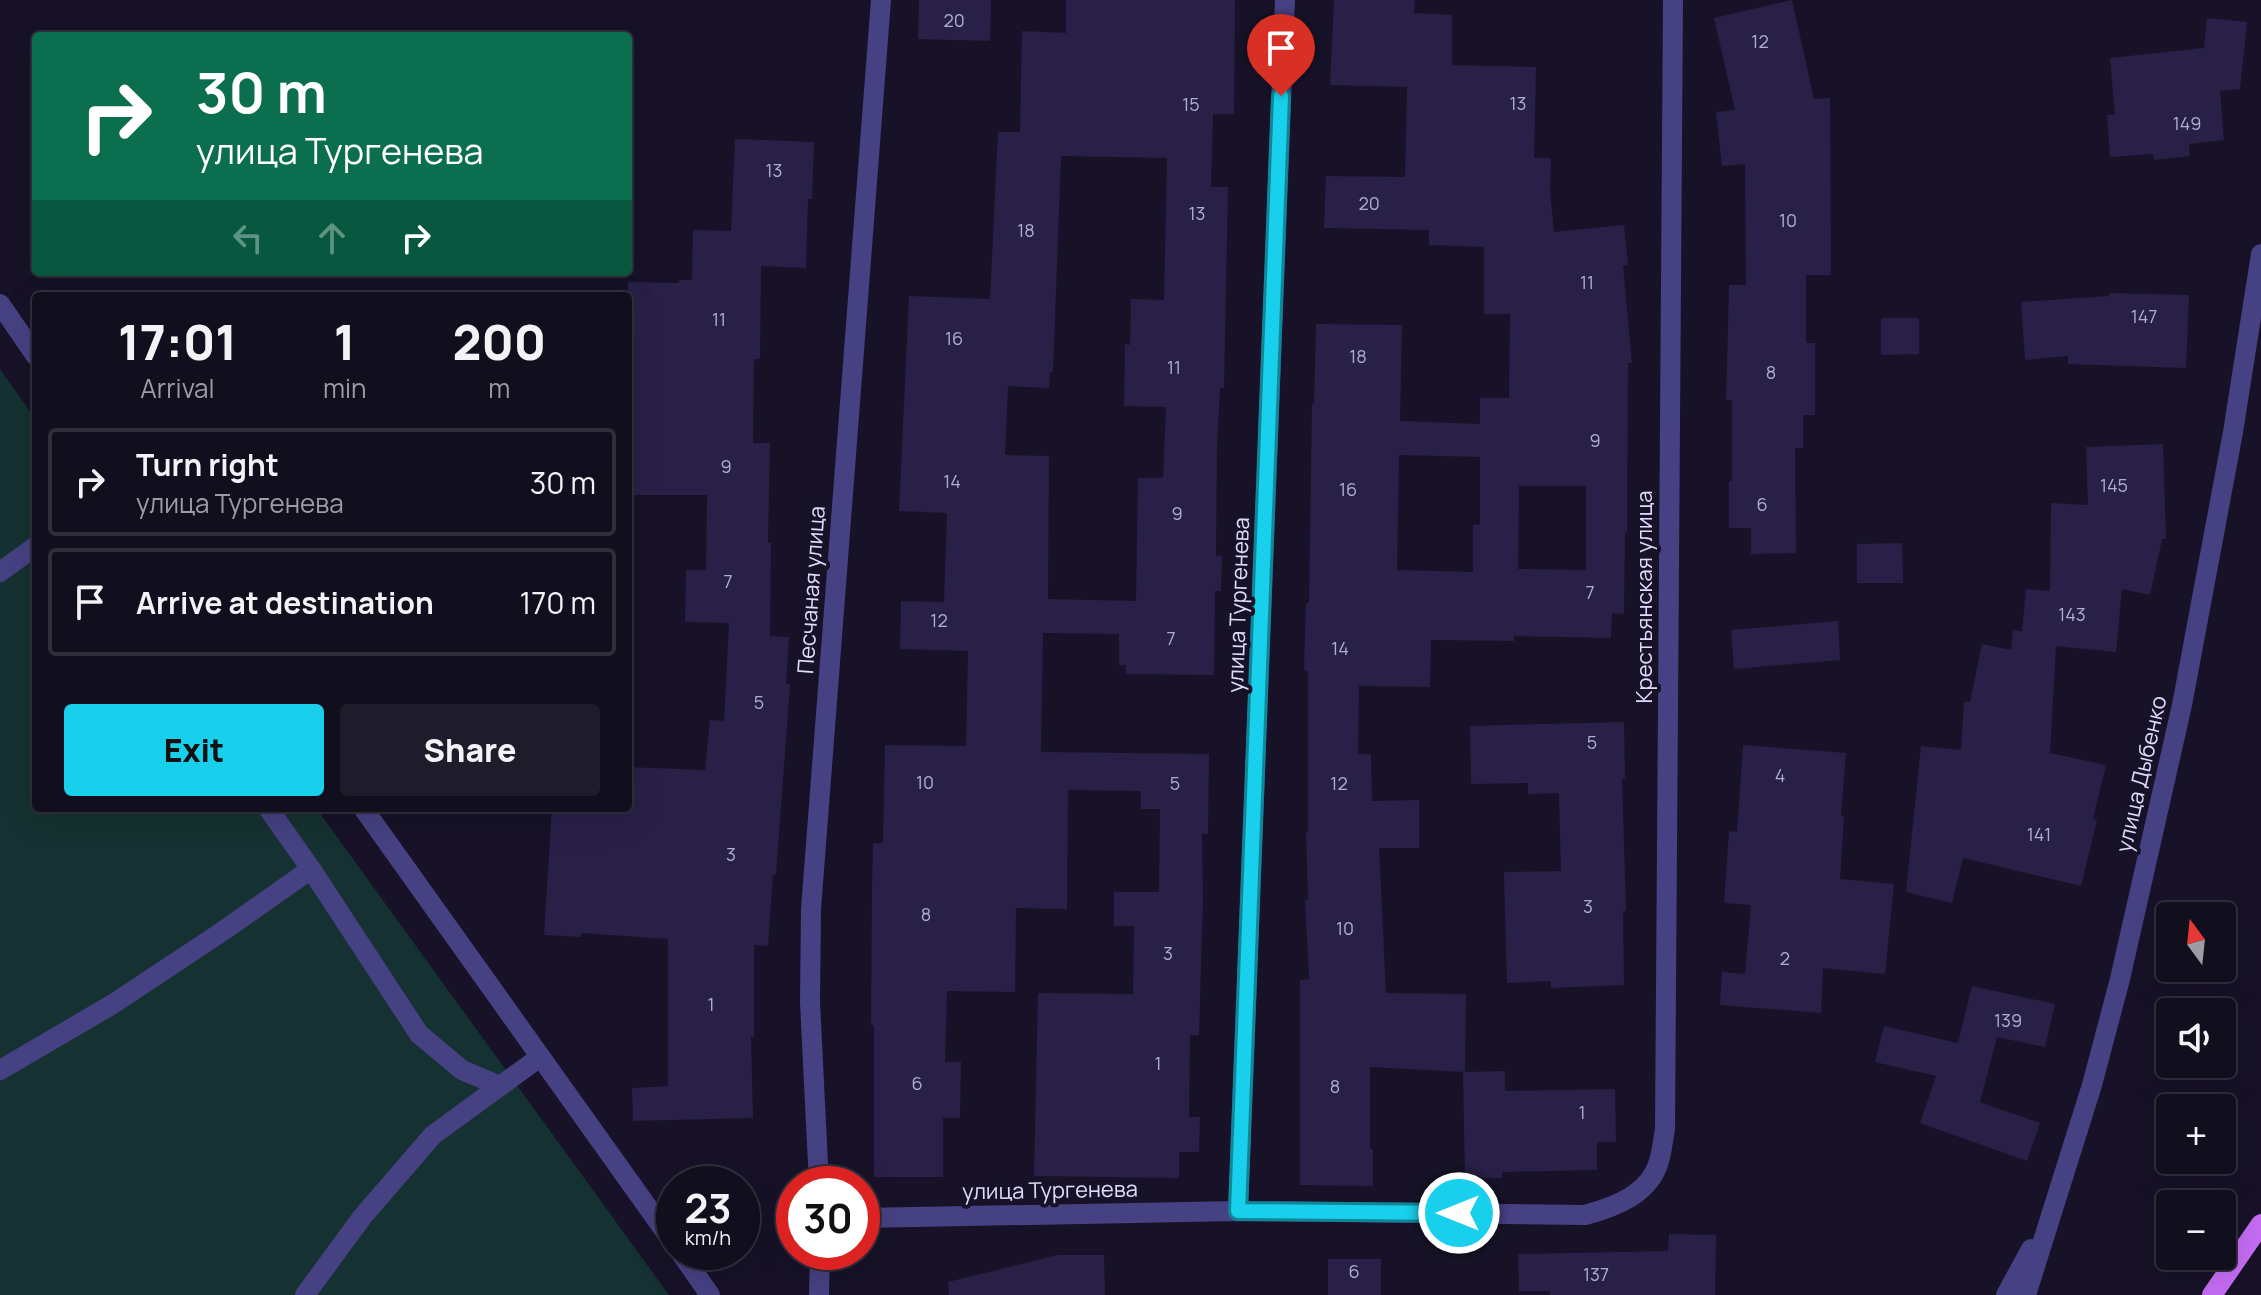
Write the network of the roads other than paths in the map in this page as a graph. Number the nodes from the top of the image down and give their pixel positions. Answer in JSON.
{"nodes":[{"id":1,"x":881,"y":0,"type":"edge"},
{"id":2,"x":1285,"y":0,"type":"edge"},
{"id":3,"x":1673,"y":0,"type":"edge"},
{"id":4,"x":2261,"y":254,"type":"edge"},
{"id":5,"x":0,"y":304,"type":"edge"},
{"id":6,"x":32,"y":350,"type":"edge"},
{"id":7,"x":32,"y":549,"type":"edge"},
{"id":8,"x":0,"y":572,"type":"edge"},
{"id":9,"x":271,"y":812,"type":"edge"},
{"id":10,"x":366,"y":812,"type":"edge"},
{"id":11,"x":311,"y":869,"type":"junction"},
{"id":12,"x":540,"y":1057,"type":"junction"},
{"id":13,"x":0,"y":1070,"type":"edge"},
{"id":14,"x":500,"y":1086,"type":"junction"},
{"id":15,"x":818,"y":1166,"type":"edge"},
{"id":16,"x":1642,"y":1189,"type":"joint"},
{"id":17,"x":1238,"y":1211,"type":"junction"},
{"id":18,"x":2052,"y":1211,"type":"junction"},
{"id":19,"x":880,"y":1218,"type":"edge"},
{"id":20,"x":656,"y":1219,"type":"edge"},
{"id":21,"x":2261,"y":1224,"type":"edge"},
{"id":22,"x":693,"y":1270,"type":"edge"},
{"id":23,"x":820,"y":1270,"type":"edge"},
{"id":24,"x":305,"y":1295,"type":"edge"},
{"id":25,"x":710,"y":1295,"type":"edge"},
{"id":26,"x":819,"y":1295,"type":"edge"},
{"id":27,"x":2006,"y":1295,"type":"edge"},
{"id":28,"x":2026,"y":1295,"type":"edge"},
{"id":29,"x":2212,"y":1295,"type":"edge"}],
"edges":[{"from":1,"to":15,"type":"street","name":"Песчаная улица"},
{"from":2,"to":17,"type":"street","name":"улица Тургенева"},
{"from":3,"to":16,"type":"street","name":"Крестьянская улица"},
{"from":4,"to":18,"type":"street","name":"улица Дыбенко"},
{"from":5,"to":6,"type":"street"},
{"from":7,"to":8,"type":"street"},
{"from":9,"to":11,"type":"street"},
{"from":10,"to":12,"type":"street"},
{"from":11,"to":13,"type":"street"},
{"from":11,"to":14,"type":"street"},
{"from":12,"to":14,"type":"street"},
{"from":12,"to":20,"type":"street"},
{"from":14,"to":24,"type":"street"},
{"from":16,"to":17,"type":"street","name":"улица Тургенева"},
{"from":17,"to":19,"type":"street","name":"улица Тургенева"},
{"from":18,"to":27,"type":"street"},
{"from":18,"to":28,"type":"street","name":"улица Дыбенко"},
{"from":21,"to":29,"type":"main road"},
{"from":22,"to":25,"type":"street"},
{"from":23,"to":26,"type":"street"}]}
